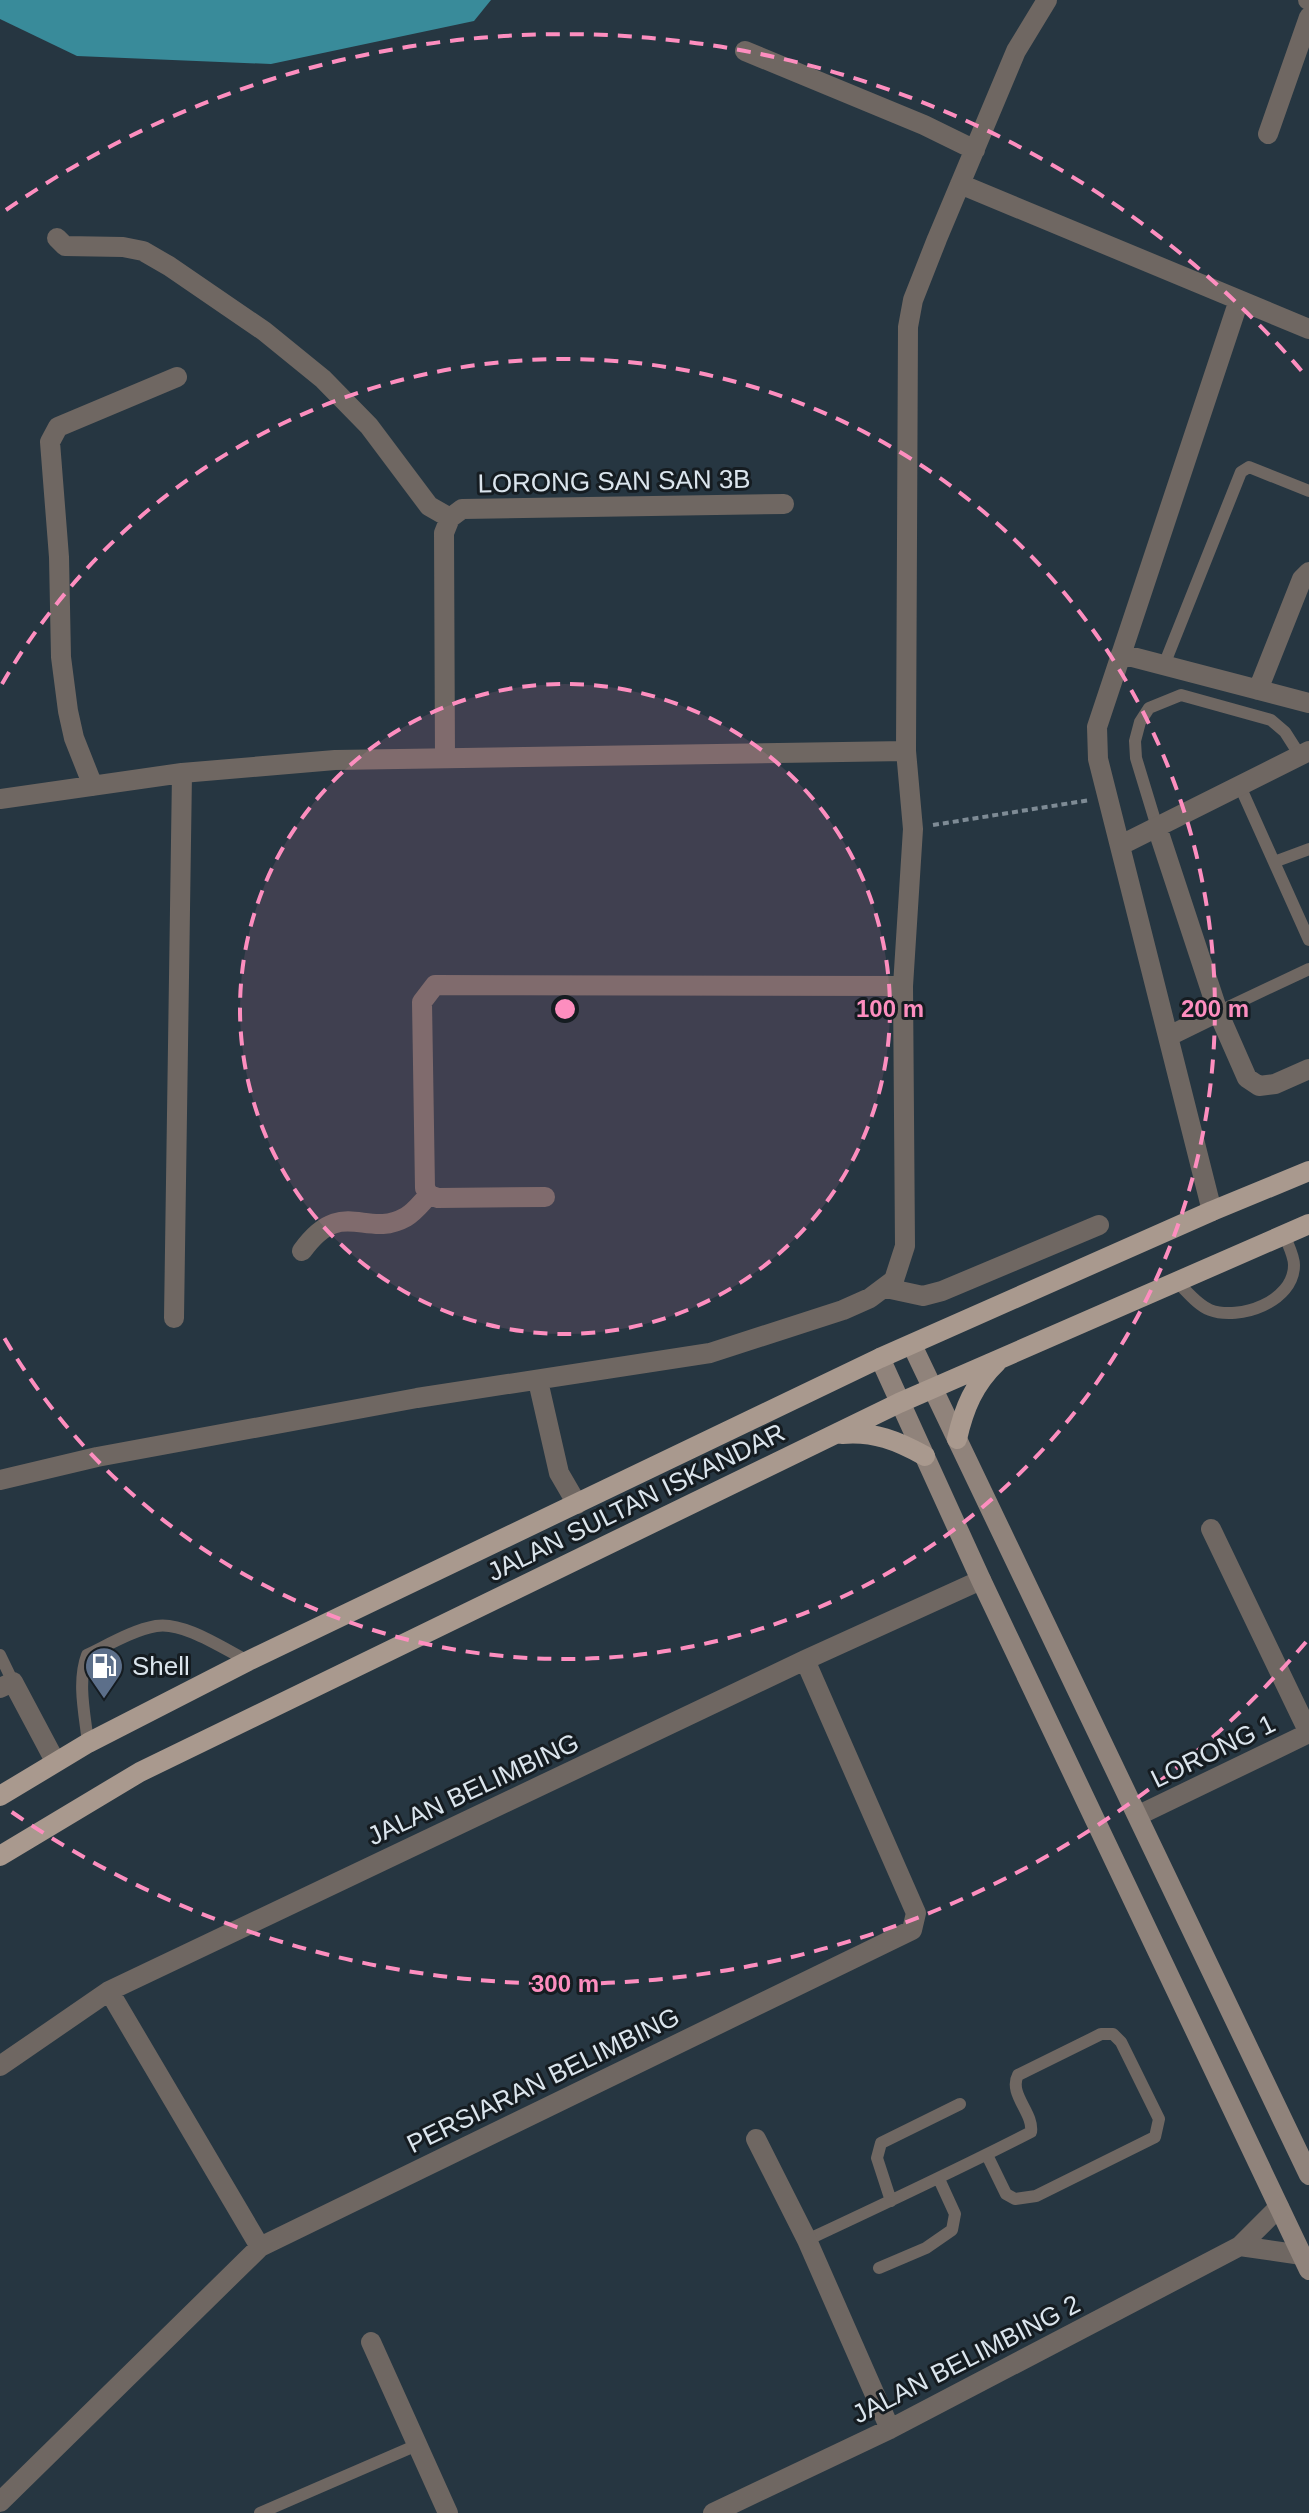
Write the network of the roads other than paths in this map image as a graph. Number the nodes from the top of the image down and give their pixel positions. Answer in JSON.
{"nodes":[{"id":1,"x":1047,"y":0,"type":"edge"},
{"id":2,"x":1309,"y":17,"type":"edge"},
{"id":3,"x":745,"y":51,"type":"dead end"},
{"id":4,"x":1268,"y":134,"type":"dead end"},
{"id":5,"x":975,"y":150,"type":"junction"},
{"id":6,"x":960,"y":184,"type":"junction"},
{"id":7,"x":57,"y":238,"type":"dead end"},
{"id":8,"x":1239,"y":300,"type":"junction"},
{"id":9,"x":1309,"y":329,"type":"edge"},
{"id":10,"x":177,"y":377,"type":"dead end"},
{"id":11,"x":1309,"y":491,"type":"edge"},
{"id":12,"x":784,"y":504,"type":"dead end"},
{"id":13,"x":450,"y":518,"type":"junction"},
{"id":14,"x":1309,"y":572,"type":"edge"},
{"id":15,"x":1121,"y":654,"type":"junction"},
{"id":16,"x":1164,"y":665,"type":"junction"},
{"id":17,"x":1258,"y":690,"type":"junction"},
{"id":18,"x":1309,"y":703,"type":"edge"},
{"id":19,"x":906,"y":751,"type":"junction"},
{"id":20,"x":1304,"y":752,"type":"edge"},
{"id":21,"x":445,"y":759,"type":"junction"},
{"id":22,"x":182,"y":773,"type":"junction"},
{"id":23,"x":1239,"y":784,"type":"junction"},
{"id":24,"x":93,"y":786,"type":"junction"},
{"id":25,"x":0,"y":799,"type":"edge"},
{"id":26,"x":1157,"y":827,"type":"junction"},
{"id":27,"x":1121,"y":845,"type":"junction"},
{"id":28,"x":1309,"y":849,"type":"edge"},
{"id":29,"x":1274,"y":862,"type":"junction"},
{"id":30,"x":1309,"y":940,"type":"edge"},
{"id":31,"x":1309,"y":969,"type":"edge"},
{"id":32,"x":903,"y":986,"type":"junction"},
{"id":33,"x":1218,"y":1012,"type":"junction"},
{"id":34,"x":1169,"y":1036,"type":"junction"},
{"id":35,"x":1309,"y":1069,"type":"edge"},
{"id":36,"x":1309,"y":1171,"type":"edge"},
{"id":37,"x":429,"y":1195,"type":"junction"},
{"id":38,"x":545,"y":1197,"type":"dead end"},
{"id":39,"x":1212,"y":1211,"type":"junction"},
{"id":40,"x":1309,"y":1224,"type":"edge"},
{"id":41,"x":1099,"y":1225,"type":"dead end"},
{"id":42,"x":1284,"y":1234,"type":"junction"},
{"id":43,"x":302,"y":1251,"type":"dead end"},
{"id":44,"x":1176,"y":1281,"type":"junction"},
{"id":45,"x":886,"y":1288,"type":"junction"},
{"id":46,"x":174,"y":1318,"type":"dead end"},
{"id":47,"x":912,"y":1345,"type":"junction"},
{"id":48,"x":1002,"y":1356,"type":"junction"},
{"id":49,"x":880,"y":1358,"type":"junction"},
{"id":50,"x":538,"y":1381,"type":"junction"},
{"id":51,"x":932,"y":1389,"type":"junction"},
{"id":52,"x":899,"y":1403,"type":"junction"},
{"id":53,"x":835,"y":1434,"type":"junction"},
{"id":54,"x":957,"y":1439,"type":"junction"},
{"id":55,"x":925,"y":1456,"type":"junction"},
{"id":56,"x":0,"y":1480,"type":"edge"},
{"id":57,"x":577,"y":1504,"type":"junction"},
{"id":58,"x":1211,"y":1529,"type":"dead end"},
{"id":59,"x":981,"y":1580,"type":"junction"},
{"id":60,"x":0,"y":1655,"type":"edge"},
{"id":61,"x":805,"y":1660,"type":"junction"},
{"id":62,"x":248,"y":1661,"type":"junction"},
{"id":63,"x":6,"y":1685,"type":"edge"},
{"id":64,"x":1309,"y":1733,"type":"edge"},
{"id":65,"x":88,"y":1743,"type":"junction"},
{"id":66,"x":55,"y":1761,"type":"junction"},
{"id":67,"x":0,"y":1796,"type":"edge"},
{"id":68,"x":1139,"y":1815,"type":"junction"},
{"id":69,"x":0,"y":1856,"type":"edge"},
{"id":70,"x":109,"y":1991,"type":"junction"},
{"id":71,"x":0,"y":2066,"type":"edge"},
{"id":72,"x":960,"y":2104,"type":"dead end"},
{"id":73,"x":756,"y":2139,"type":"dead end"},
{"id":74,"x":987,"y":2155,"type":"junction"},
{"id":75,"x":1309,"y":2175,"type":"edge"},
{"id":76,"x":939,"y":2179,"type":"junction"},
{"id":77,"x":891,"y":2201,"type":"junction"},
{"id":78,"x":1279,"y":2207,"type":"junction"},
{"id":79,"x":807,"y":2240,"type":"junction"},
{"id":80,"x":1240,"y":2246,"type":"junction"},
{"id":81,"x":260,"y":2247,"type":"junction"},
{"id":82,"x":1305,"y":2263,"type":"edge"},
{"id":83,"x":879,"y":2268,"type":"dead end"},
{"id":84,"x":371,"y":2342,"type":"dead end"},
{"id":85,"x":890,"y":2429,"type":"junction"},
{"id":86,"x":417,"y":2445,"type":"junction"},
{"id":87,"x":0,"y":2502,"type":"edge"},
{"id":88,"x":260,"y":2513,"type":"edge"},
{"id":89,"x":448,"y":2513,"type":"edge"},
{"id":90,"x":713,"y":2513,"type":"edge"}],
"edges":[{"from":1,"to":5,"type":"street"},
{"from":2,"to":4,"type":"street"},
{"from":3,"to":5,"type":"street"},
{"from":5,"to":6,"type":"street"},
{"from":6,"to":8,"type":"street"},
{"from":6,"to":19,"type":"street"},
{"from":7,"to":13,"type":"street"},
{"from":8,"to":9,"type":"street"},
{"from":8,"to":15,"type":"street"},
{"from":10,"to":24,"type":"street"},
{"from":11,"to":16,"type":"lane"},
{"from":12,"to":13,"type":"street","name":"LORONG SAN SAN 3B"},
{"from":13,"to":21,"type":"street","name":"LORONG SAN SAN 3B"},
{"from":14,"to":17,"type":"street"},
{"from":15,"to":16,"type":"street"},
{"from":15,"to":27,"type":"street"},
{"from":16,"to":17,"type":"street"},
{"from":17,"to":18,"type":"street"},
{"from":19,"to":21,"type":"street"},
{"from":19,"to":32,"type":"street"},
{"from":20,"to":23,"type":"street"},
{"from":20,"to":26,"type":"lane"},
{"from":21,"to":22,"type":"street"},
{"from":22,"to":24,"type":"street"},
{"from":22,"to":46,"type":"street"},
{"from":23,"to":26,"type":"street"},
{"from":23,"to":29,"type":"lane"},
{"from":24,"to":25,"type":"street"},
{"from":26,"to":27,"type":"street"},
{"from":26,"to":33,"type":"street"},
{"from":27,"to":34,"type":"street"},
{"from":28,"to":29,"type":"lane"},
{"from":29,"to":30,"type":"lane"},
{"from":31,"to":33,"type":"lane"},
{"from":32,"to":37,"type":"street"},
{"from":32,"to":45,"type":"street"},
{"from":33,"to":34,"type":"street"},
{"from":33,"to":35,"type":"street"},
{"from":34,"to":39,"type":"street"},
{"from":36,"to":39,"type":"main road","name":"JALAN SULTAN ISKANDAR"},
{"from":37,"to":38,"type":"street"},
{"from":37,"to":43,"type":"street"},
{"from":39,"to":47,"type":"main road","name":"JALAN SULTAN ISKANDAR"},
{"from":40,"to":42,"type":"main road","name":"JALAN SULTAN ISKANDAR"},
{"from":41,"to":45,"type":"street"},
{"from":42,"to":44,"type":"main road","name":"JALAN SULTAN ISKANDAR"},
{"from":42,"to":44,"type":"lane"},
{"from":44,"to":48,"type":"main road","name":"JALAN SULTAN ISKANDAR"},
{"from":45,"to":50,"type":"street"},
{"from":47,"to":49,"type":"main road","name":"JALAN SULTAN ISKANDAR"},
{"from":47,"to":51,"type":"street"},
{"from":48,"to":51,"type":"main road","name":"JALAN SULTAN ISKANDAR"},
{"from":48,"to":54,"type":"main road"},
{"from":49,"to":52,"type":"street"},
{"from":49,"to":57,"type":"main road","name":"JALAN SULTAN ISKANDAR"},
{"from":50,"to":56,"type":"street"},
{"from":50,"to":57,"type":"street"},
{"from":51,"to":52,"type":"main road","name":"JALAN SULTAN ISKANDAR"},
{"from":51,"to":54,"type":"street"},
{"from":52,"to":53,"type":"main road","name":"JALAN SULTAN ISKANDAR"},
{"from":52,"to":55,"type":"street"},
{"from":53,"to":55,"type":"main road"},
{"from":53,"to":69,"type":"main road","name":"JALAN SULTAN ISKANDAR"},
{"from":54,"to":68,"type":"street"},
{"from":55,"to":59,"type":"street"},
{"from":57,"to":62,"type":"main road","name":"JALAN SULTAN ISKANDAR"},
{"from":58,"to":64,"type":"street"},
{"from":59,"to":61,"type":"street","name":"JALAN BELIMBING"},
{"from":59,"to":78,"type":"street"},
{"from":60,"to":63,"type":"lane"},
{"from":61,"to":70,"type":"street","name":"JALAN BELIMBING"},
{"from":61,"to":81,"type":"street","name":"PERSIARAN BELIMBING"},
{"from":62,"to":65,"type":"main road","name":"JALAN SULTAN ISKANDAR"},
{"from":62,"to":65,"type":"lane"},
{"from":63,"to":66,"type":"street"},
{"from":64,"to":68,"type":"street","name":"LORONG 1"},
{"from":65,"to":66,"type":"main road","name":"JALAN SULTAN ISKANDAR"},
{"from":66,"to":67,"type":"main road","name":"JALAN SULTAN ISKANDAR"},
{"from":68,"to":75,"type":"street"},
{"from":70,"to":71,"type":"street","name":"JALAN BELIMBING"},
{"from":70,"to":81,"type":"street"},
{"from":72,"to":77,"type":"lane"},
{"from":73,"to":79,"type":"street"},
{"from":74,"to":74,"type":"lane"},
{"from":74,"to":76,"type":"lane"},
{"from":76,"to":77,"type":"lane"},
{"from":76,"to":83,"type":"lane"},
{"from":77,"to":79,"type":"lane"},
{"from":78,"to":80,"type":"street","name":"JALAN BELIMBING 2"},
{"from":78,"to":82,"type":"street"},
{"from":79,"to":85,"type":"street"},
{"from":80,"to":82,"type":"street"},
{"from":80,"to":85,"type":"street","name":"JALAN BELIMBING 2"},
{"from":81,"to":87,"type":"street","name":"PERSIARAN BELIMBING"},
{"from":84,"to":86,"type":"street"},
{"from":85,"to":90,"type":"street","name":"JALAN BELIMBING 2"},
{"from":86,"to":88,"type":"lane"},
{"from":86,"to":89,"type":"street"}]}
